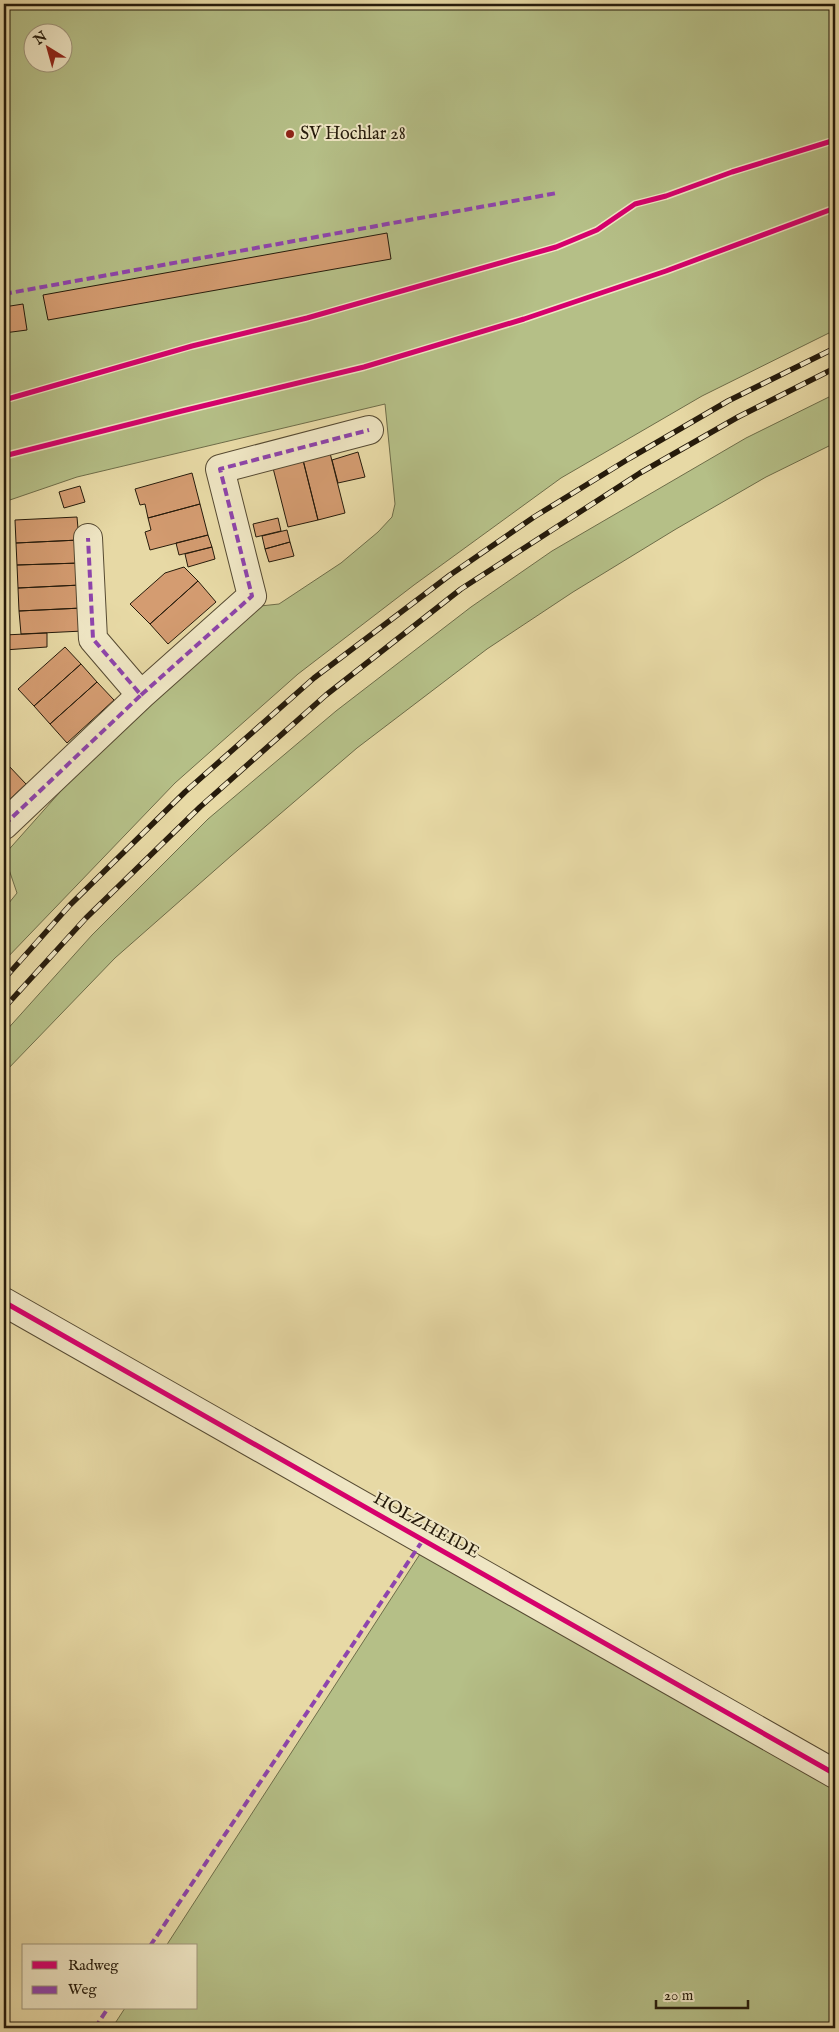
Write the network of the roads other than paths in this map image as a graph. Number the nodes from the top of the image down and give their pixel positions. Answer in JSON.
{"nodes":[{"id":1,"x":369,"y":430,"type":"dead end"},
{"id":2,"x":88,"y":538,"type":"dead end"},
{"id":3,"x":141,"y":695,"type":"junction"},
{"id":4,"x":4,"y":825,"type":"edge"},
{"id":5,"x":4,"y":1302,"type":"edge"},
{"id":6,"x":835,"y":1774,"type":"edge"}],
"edges":[{"from":1,"to":3,"type":"street"},
{"from":2,"to":3,"type":"street"},
{"from":3,"to":4,"type":"street"},
{"from":5,"to":6,"type":"street","name":"HOLZHEIDE"}]}
